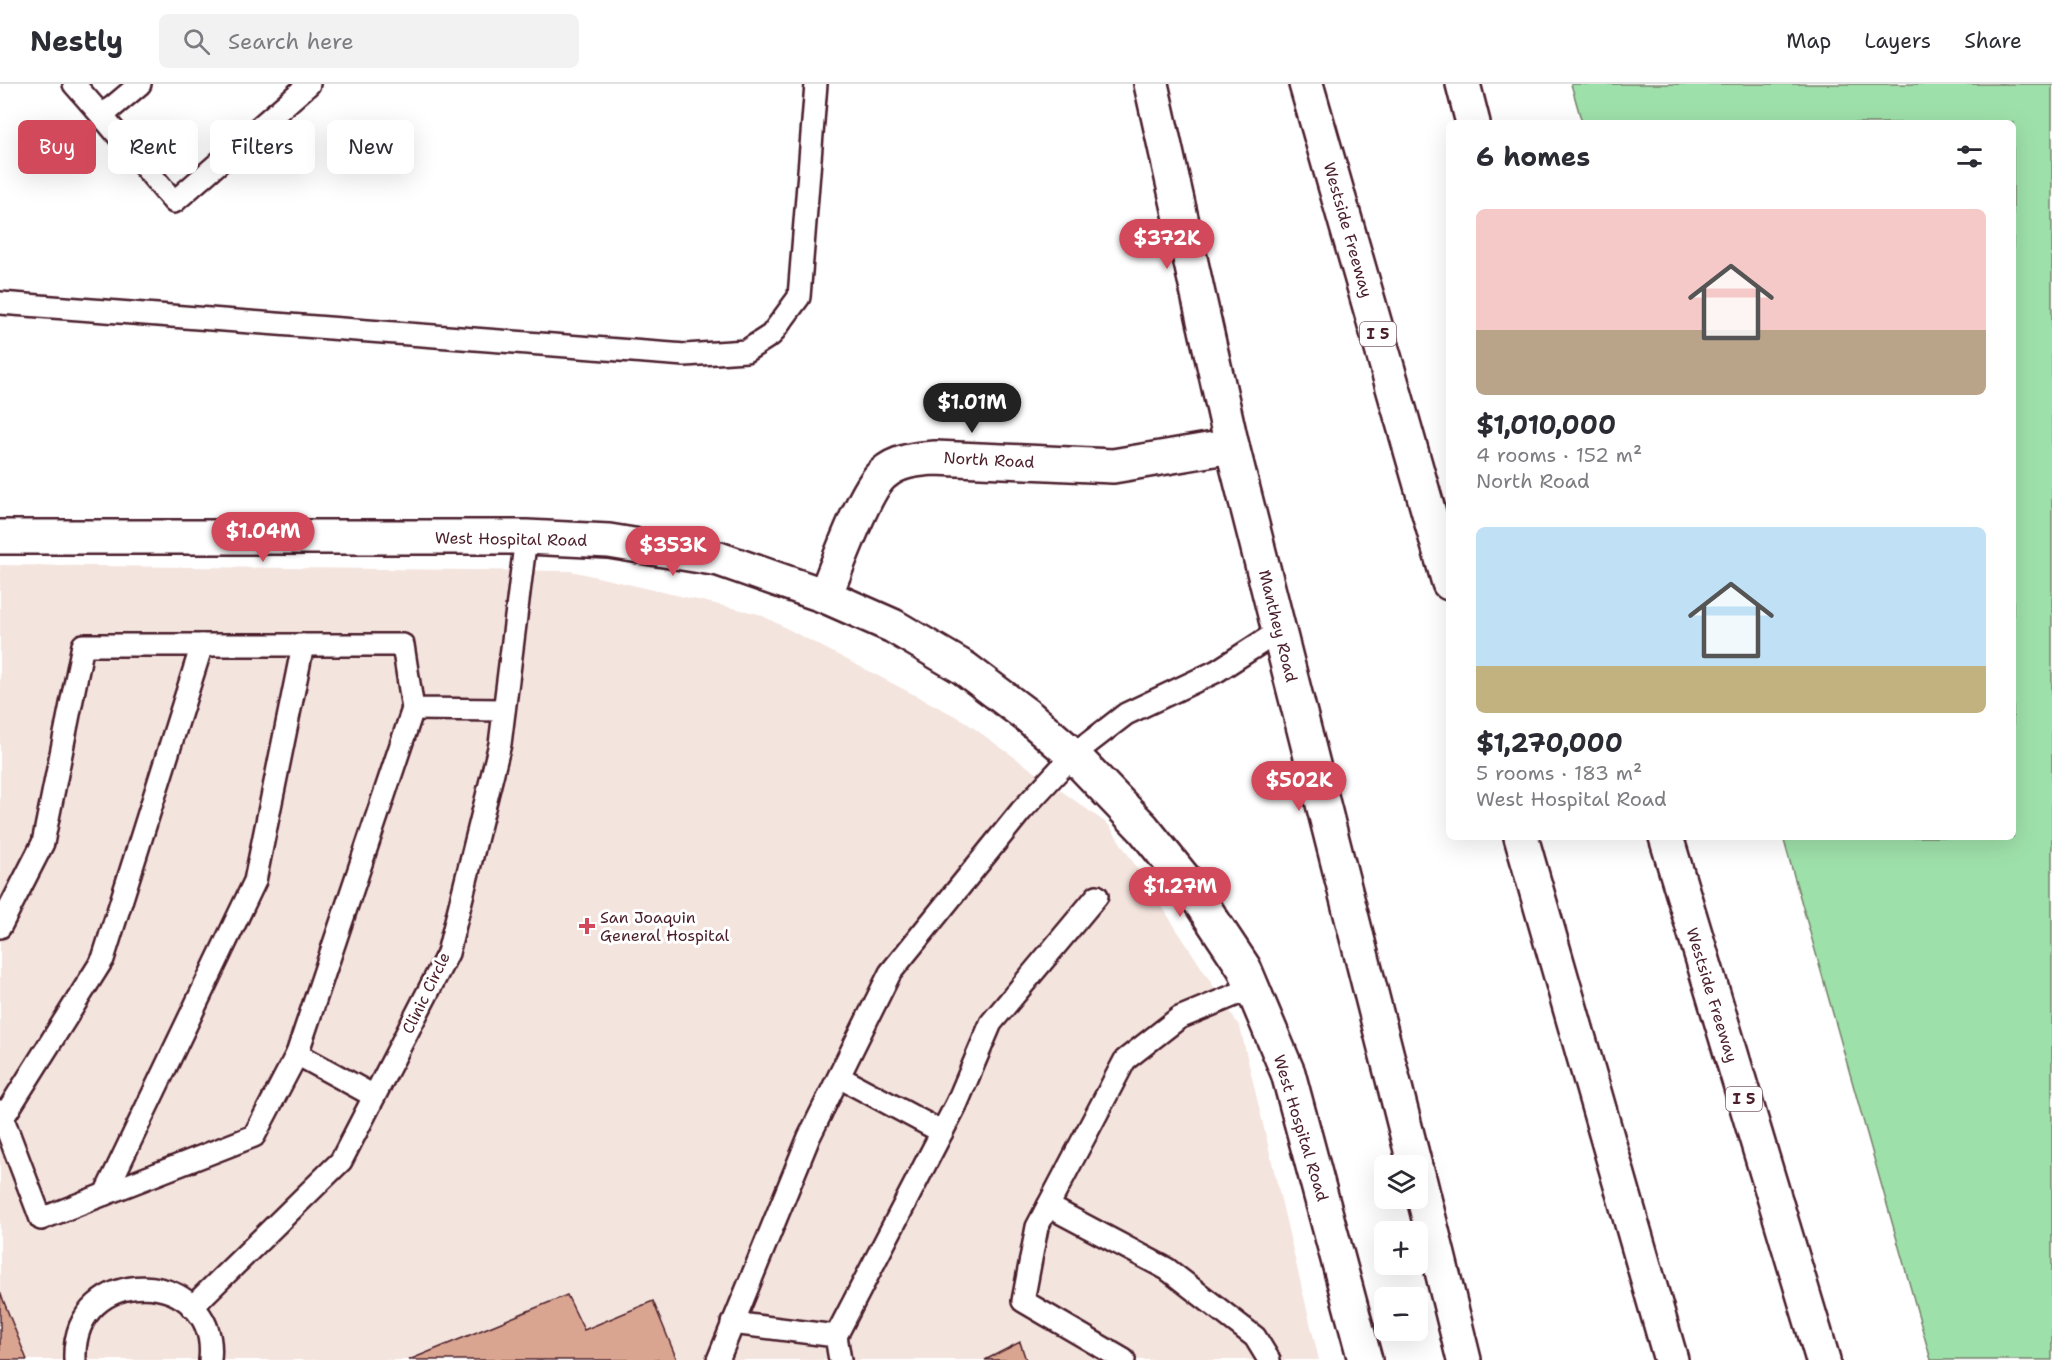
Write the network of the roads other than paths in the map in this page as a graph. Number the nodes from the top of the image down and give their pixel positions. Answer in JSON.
{"nodes":[{"id":1,"x":74,"y":84,"type":"edge"},
{"id":2,"x":140,"y":84,"type":"edge"},
{"id":3,"x":309,"y":84,"type":"edge"},
{"id":4,"x":816,"y":84,"type":"edge"},
{"id":5,"x":1151,"y":84,"type":"edge"},
{"id":6,"x":1306,"y":84,"type":"edge"},
{"id":7,"x":1463,"y":84,"type":"edge"},
{"id":8,"x":102,"y":116,"type":"junction"},
{"id":9,"x":1472,"y":120,"type":"edge"},
{"id":10,"x":0,"y":303,"type":"edge"},
{"id":11,"x":1232,"y":446,"type":"junction"},
{"id":12,"x":0,"y":537,"type":"edge"},
{"id":13,"x":526,"y":537,"type":"junction"},
{"id":14,"x":1446,"y":573,"type":"edge"},
{"id":15,"x":825,"y":596,"type":"junction"},
{"id":16,"x":1279,"y":631,"type":"junction"},
{"id":17,"x":202,"y":645,"type":"junction"},
{"id":18,"x":303,"y":645,"type":"junction"},
{"id":19,"x":413,"y":709,"type":"junction"},
{"id":20,"x":504,"y":710,"type":"junction"},
{"id":21,"x":1073,"y":755,"type":"junction"},
{"id":22,"x":1522,"y":840,"type":"edge"},
{"id":23,"x":1667,"y":840,"type":"edge"},
{"id":24,"x":1097,"y":896,"type":"dead end"},
{"id":25,"x":0,"y":927,"type":"edge"},
{"id":26,"x":1252,"y":988,"type":"junction"},
{"id":27,"x":297,"y":1054,"type":"junction"},
{"id":28,"x":839,"y":1077,"type":"junction"},
{"id":29,"x":374,"y":1096,"type":"junction"},
{"id":30,"x":1,"y":1114,"type":"edge"},
{"id":31,"x":942,"y":1132,"type":"junction"},
{"id":32,"x":1412,"y":1155,"type":"edge"},
{"id":33,"x":105,"y":1194,"type":"junction"},
{"id":34,"x":1048,"y":1206,"type":"junction"},
{"id":35,"x":1427,"y":1209,"type":"edge"},
{"id":36,"x":192,"y":1307,"type":"junction"},
{"id":37,"x":732,"y":1323,"type":"junction"},
{"id":38,"x":836,"y":1336,"type":"junction"},
{"id":39,"x":75,"y":1360,"type":"edge"},
{"id":40,"x":210,"y":1360,"type":"edge"},
{"id":41,"x":718,"y":1360,"type":"edge"},
{"id":42,"x":840,"y":1360,"type":"edge"},
{"id":43,"x":1124,"y":1360,"type":"edge"},
{"id":44,"x":1269,"y":1360,"type":"edge"},
{"id":45,"x":1365,"y":1360,"type":"edge"},
{"id":46,"x":1464,"y":1360,"type":"edge"},
{"id":47,"x":1671,"y":1360,"type":"edge"},
{"id":48,"x":1823,"y":1360,"type":"edge"}],
"edges":[{"from":1,"to":8,"type":"lane"},
{"from":2,"to":8,"type":"lane"},
{"from":3,"to":8,"type":"lane"},
{"from":4,"to":10,"type":"lane"},
{"from":5,"to":11,"type":"main road","name":"Manthey Road"},
{"from":6,"to":14,"type":"main road","name":"Westside Freeway","number":"I 5"},
{"from":7,"to":9,"type":"main road"},
{"from":11,"to":15,"type":"main road","name":"North Road"},
{"from":11,"to":16,"type":"main road","name":"Manthey Road"},
{"from":12,"to":13,"type":"main road","name":"West Hospital Road"},
{"from":13,"to":15,"type":"main road","name":"West Hospital Road"},
{"from":13,"to":20,"type":"lane","name":"Clinic Circle"},
{"from":15,"to":21,"type":"main road","name":"West Hospital Road"},
{"from":16,"to":21,"type":"lane"},
{"from":16,"to":32,"type":"main road","name":"Manthey Road"},
{"from":17,"to":18,"type":"lane"},
{"from":17,"to":25,"type":"lane"},
{"from":17,"to":30,"type":"lane"},
{"from":18,"to":19,"type":"lane"},
{"from":18,"to":33,"type":"lane"},
{"from":19,"to":20,"type":"lane"},
{"from":19,"to":27,"type":"lane"},
{"from":20,"to":29,"type":"lane","name":"Clinic Circle"},
{"from":21,"to":26,"type":"main road","name":"West Hospital Road"},
{"from":21,"to":28,"type":"lane"},
{"from":22,"to":47,"type":"main road"},
{"from":23,"to":48,"type":"main road","name":"Westside Freeway","number":"I 5"},
{"from":24,"to":31,"type":"lane"},
{"from":26,"to":34,"type":"lane"},
{"from":26,"to":45,"type":"main road","name":"West Hospital Road"},
{"from":27,"to":29,"type":"lane"},
{"from":27,"to":33,"type":"lane"},
{"from":28,"to":31,"type":"lane"},
{"from":28,"to":37,"type":"lane"},
{"from":29,"to":36,"type":"lane","name":"Clinic Circle"},
{"from":30,"to":33,"type":"lane"},
{"from":31,"to":38,"type":"lane"},
{"from":34,"to":43,"type":"lane"},
{"from":34,"to":44,"type":"lane"},
{"from":35,"to":46,"type":"main road"},
{"from":36,"to":39,"type":"lane"},
{"from":36,"to":40,"type":"lane"},
{"from":37,"to":38,"type":"lane"},
{"from":37,"to":41,"type":"lane"},
{"from":38,"to":42,"type":"lane"}]}
